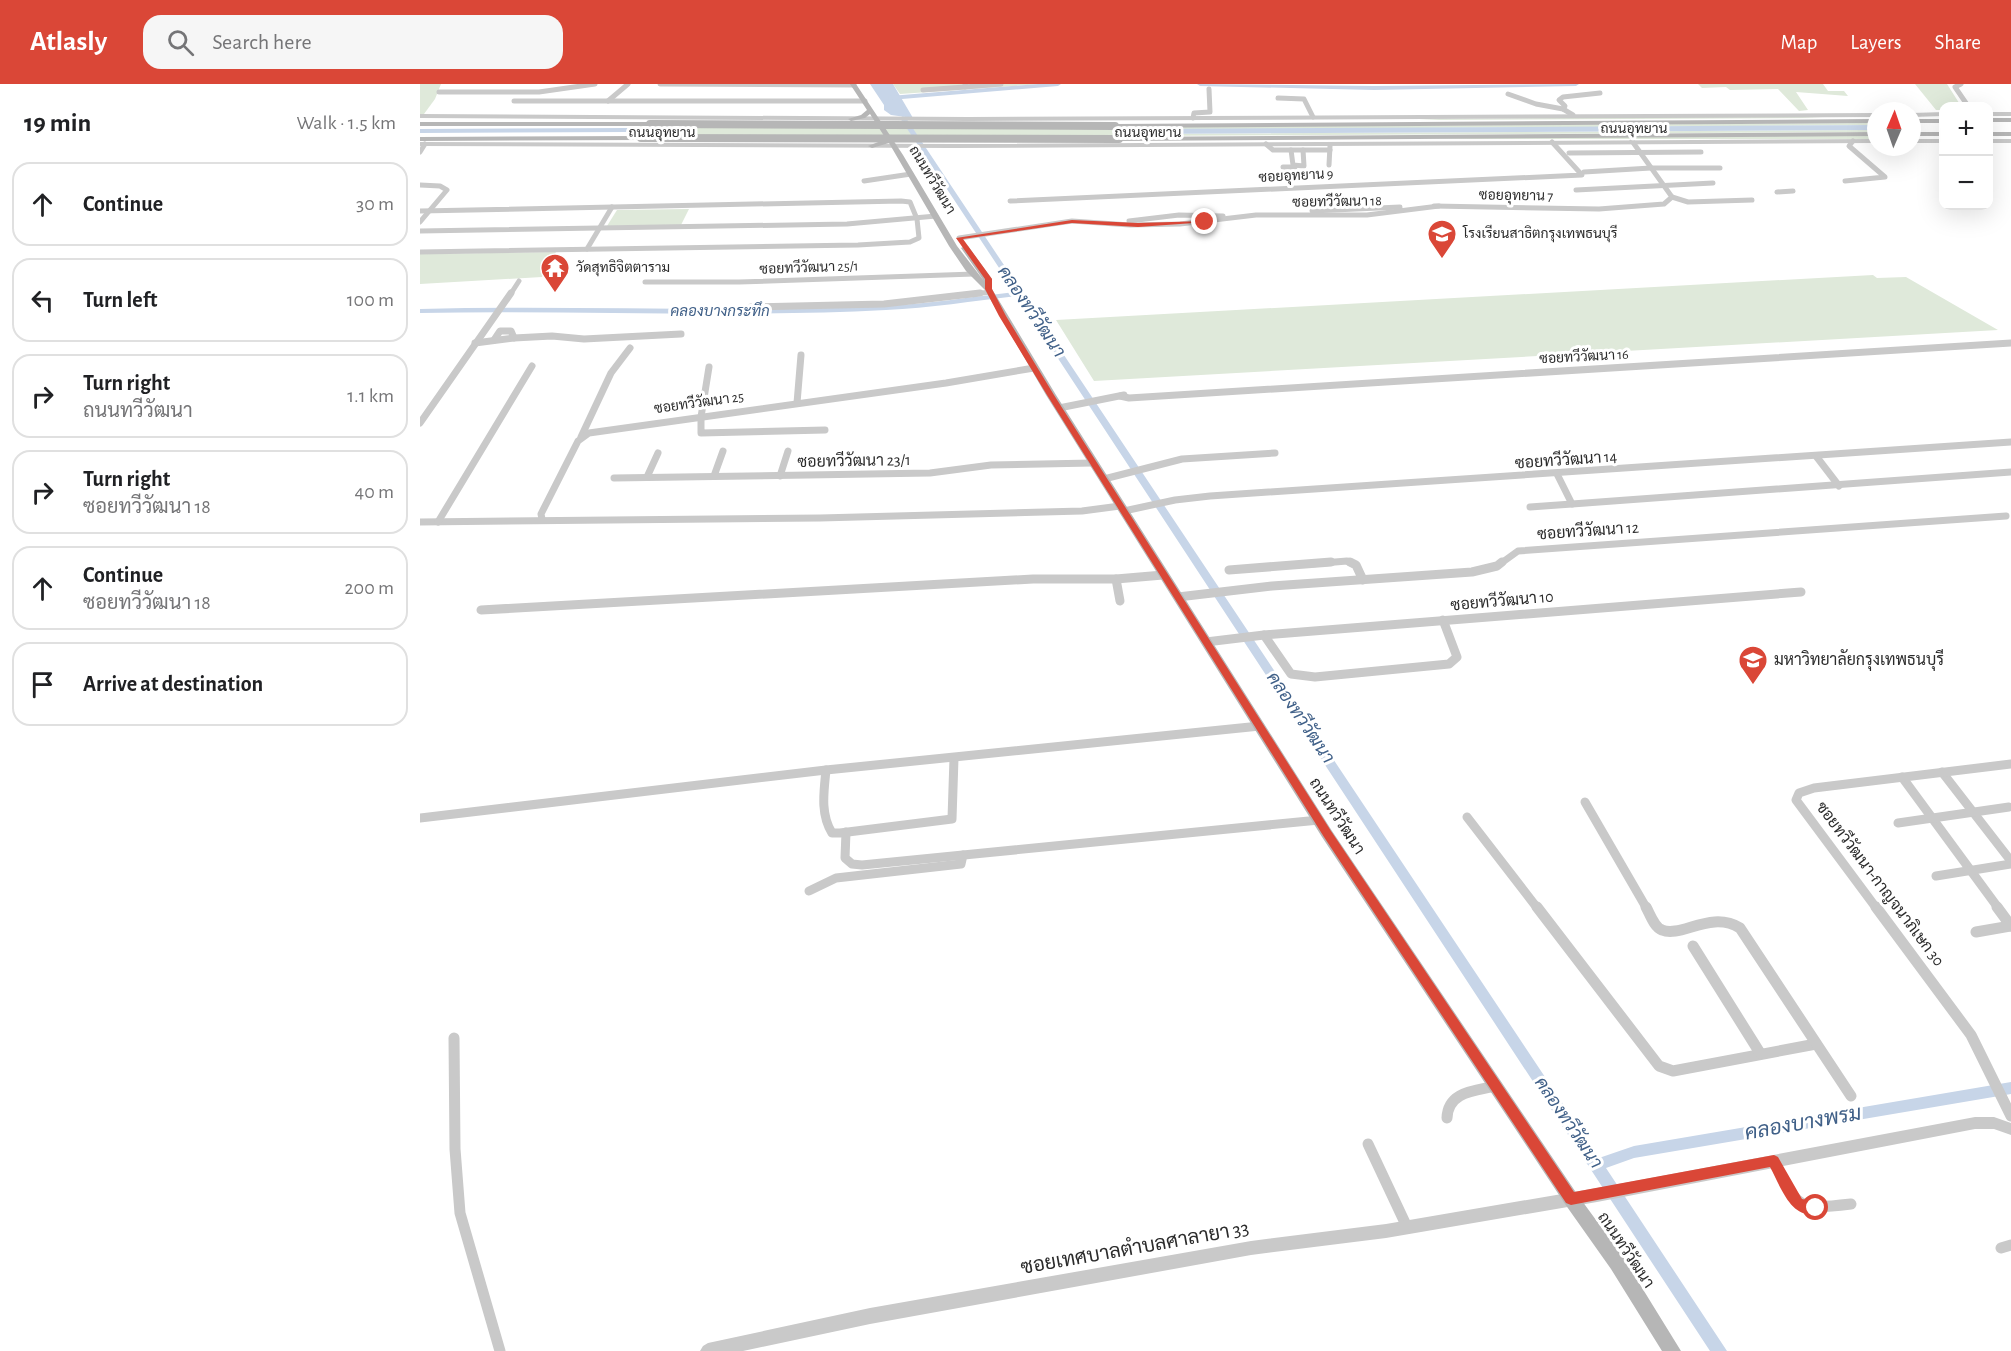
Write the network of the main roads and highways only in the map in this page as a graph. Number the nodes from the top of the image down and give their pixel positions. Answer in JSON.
{"nodes":[{"id":1,"x":863,"y":84,"type":"edge"},
{"id":2,"x":854,"y":85,"type":"edge"},
{"id":3,"x":871,"y":110,"type":"junction"},
{"id":4,"x":1781,"y":115,"type":"road end"},
{"id":5,"x":1460,"y":116,"type":"road end"},
{"id":6,"x":847,"y":119,"type":"road end"},
{"id":7,"x":884,"y":119,"type":"junction"},
{"id":8,"x":1106,"y":119,"type":"road end"},
{"id":9,"x":420,"y":120,"type":"edge"},
{"id":10,"x":1867,"y":120,"type":"edge"},
{"id":11,"x":1993,"y":120,"type":"edge"},
{"id":12,"x":2011,"y":120,"type":"edge"},
{"id":13,"x":1867,"y":121,"type":"edge"},
{"id":14,"x":1921,"y":121,"type":"edge"},
{"id":15,"x":1939,"y":121,"type":"edge"},
{"id":16,"x":1378,"y":123,"type":"junction"},
{"id":17,"x":1214,"y":125,"type":"junction"},
{"id":18,"x":1867,"y":134,"type":"edge"},
{"id":19,"x":1921,"y":134,"type":"edge"},
{"id":20,"x":1939,"y":134,"type":"edge"},
{"id":21,"x":1993,"y":134,"type":"edge"},
{"id":22,"x":2011,"y":134,"type":"edge"},
{"id":23,"x":1365,"y":138,"type":"junction"},
{"id":24,"x":422,"y":142,"type":"edge"},
{"id":25,"x":1454,"y":143,"type":"road end"},
{"id":26,"x":898,"y":144,"type":"junction"},
{"id":27,"x":872,"y":146,"type":"road end"},
{"id":28,"x":991,"y":294,"type":"junction"},
{"id":29,"x":1672,"y":1351,"type":"edge"}],
"edges":[{"from":1,"to":7,"type":"main road","name":"ถนนทวีวัฒนา"},
{"from":2,"to":3,"type":"main road","name":"ถนนทวีวัฒนา"},
{"from":3,"to":6,"type":"main road"},
{"from":3,"to":7,"type":"main road","name":"ถนนทวีวัฒนา"},
{"from":4,"to":10,"type":"main road"},
{"from":5,"to":16,"type":"main road"},
{"from":7,"to":26,"type":"main road","name":"ถนนทวีวัฒนา"},
{"from":7,"to":26,"type":"main road","name":"ถนนทวีวัฒนา"},
{"from":8,"to":17,"type":"main road"},
{"from":9,"to":17,"type":"main road","name":"ถนนอุทยาน","bridge":true},
{"from":11,"to":12,"type":"main road"},
{"from":13,"to":16,"type":"main road","name":"ถนนอุทยาน"},
{"from":14,"to":15,"type":"main road"},
{"from":16,"to":17,"type":"main road","name":"ถนนอุทยาน"},
{"from":18,"to":23,"type":"main road","name":"ถนนอุทยาน"},
{"from":19,"to":20,"type":"main road"},
{"from":21,"to":22,"type":"main road"},
{"from":23,"to":24,"type":"main road","name":"ถนนอุทยาน","bridge":true},
{"from":23,"to":25,"type":"main road"},
{"from":26,"to":27,"type":"main road"},
{"from":26,"to":28,"type":"main road","name":"ถนนทวีวัฒนา"},
{"from":26,"to":28,"type":"main road","name":"ถนนทวีวัฒนา"},
{"from":28,"to":29,"type":"main road","name":"ถนนทวีวัฒนา"}]}
